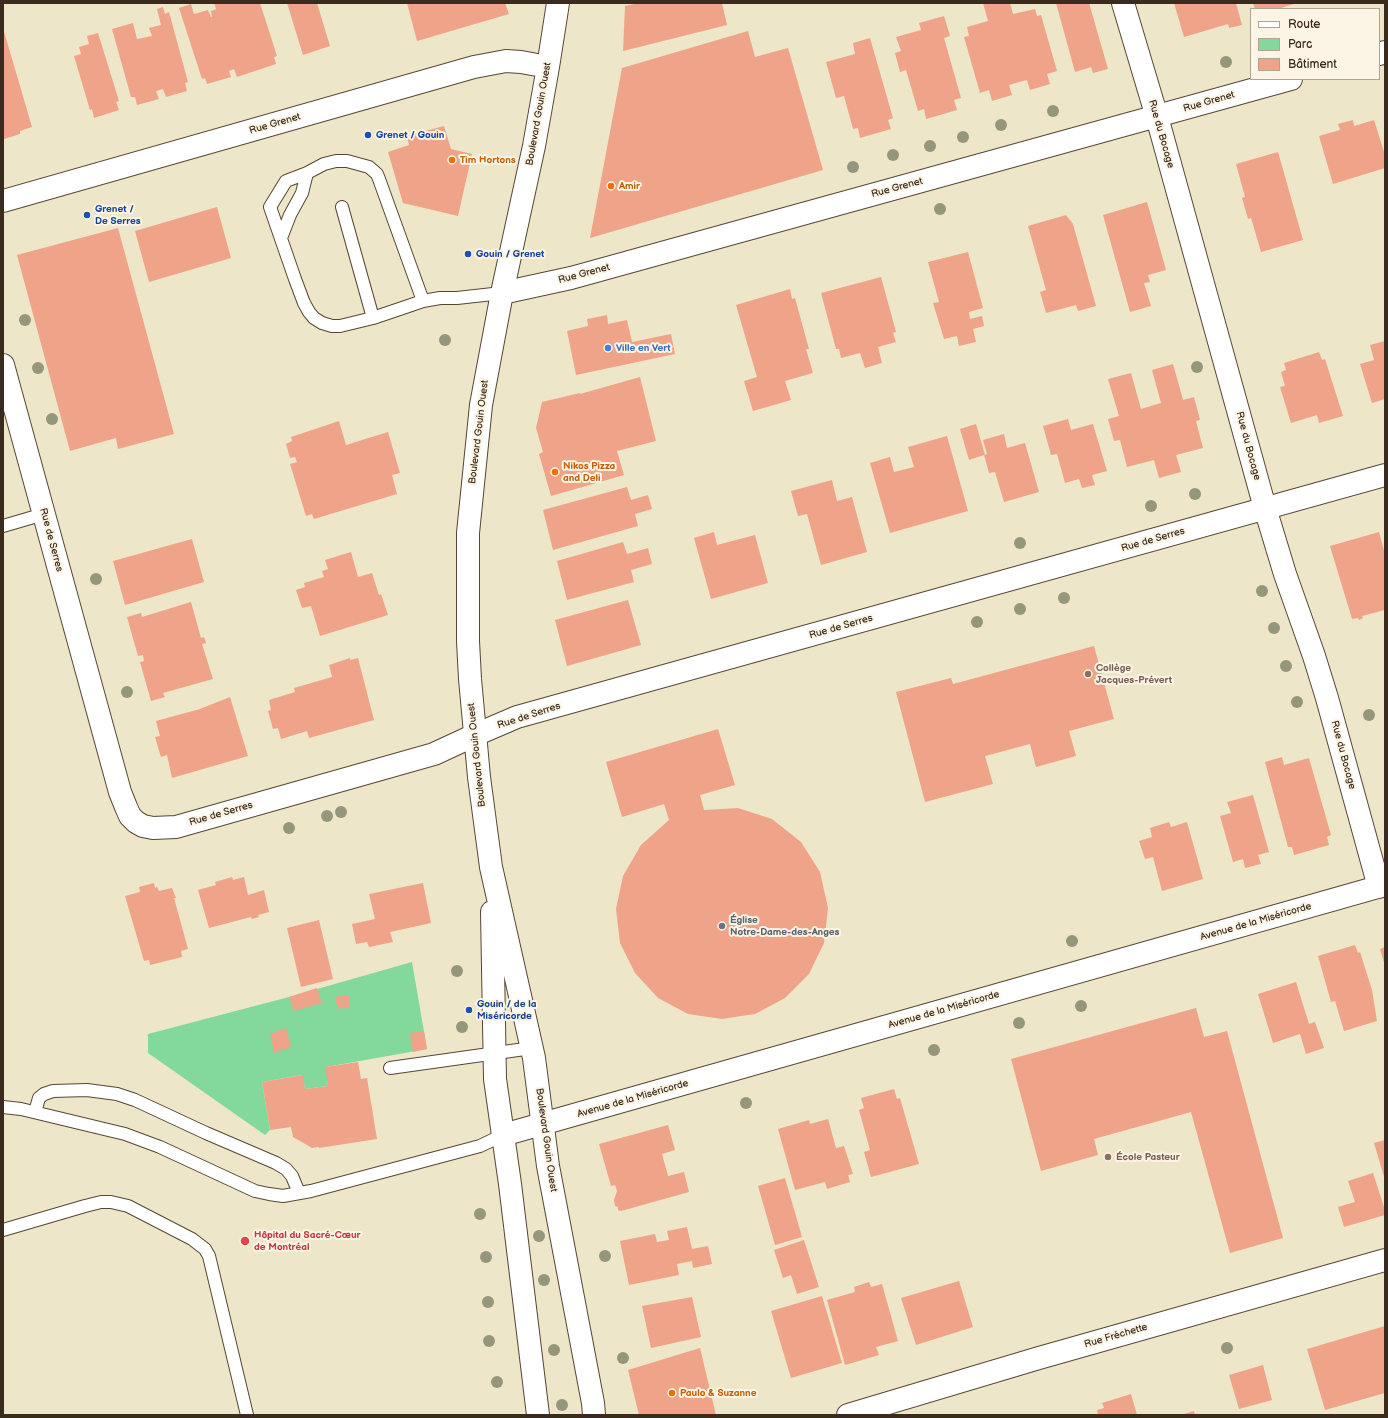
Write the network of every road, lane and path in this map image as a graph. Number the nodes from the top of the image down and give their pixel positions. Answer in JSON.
{"nodes":[{"id":1,"x":558,"y":3,"type":"edge"},
{"id":2,"x":1123,"y":3,"type":"edge"},
{"id":3,"x":548,"y":67,"type":"junction"},
{"id":4,"x":1287,"y":80,"type":"edge"},
{"id":5,"x":1157,"y":117,"type":"junction"},
{"id":6,"x":307,"y":173,"type":"junction"},
{"id":7,"x":3,"y":201,"type":"edge"},
{"id":8,"x":342,"y":207,"type":"dead end"},
{"id":9,"x":281,"y":238,"type":"junction"},
{"id":10,"x":502,"y":293,"type":"junction"},
{"id":11,"x":423,"y":301,"type":"junction"},
{"id":12,"x":373,"y":318,"type":"junction"},
{"id":13,"x":3,"y":365,"type":"edge"},
{"id":14,"x":1385,"y":475,"type":"edge"},
{"id":15,"x":1265,"y":508,"type":"junction"},
{"id":16,"x":44,"y":514,"type":"junction"},
{"id":17,"x":3,"y":526,"type":"edge"},
{"id":18,"x":475,"y":735,"type":"junction"},
{"id":19,"x":491,"y":867,"type":"junction"},
{"id":20,"x":1382,"y":886,"type":"edge"},
{"id":21,"x":532,"y":1048,"type":"junction"},
{"id":22,"x":494,"y":1053,"type":"junction"},
{"id":23,"x":390,"y":1068,"type":"dead end"},
{"id":24,"x":3,"y":1107,"type":"edge"},
{"id":25,"x":35,"y":1112,"type":"junction"},
{"id":26,"x":543,"y":1124,"type":"junction"},
{"id":27,"x":503,"y":1135,"type":"junction"},
{"id":28,"x":299,"y":1193,"type":"junction"},
{"id":29,"x":3,"y":1230,"type":"edge"},
{"id":30,"x":1385,"y":1260,"type":"edge"},
{"id":31,"x":247,"y":1415,"type":"edge"},
{"id":32,"x":538,"y":1415,"type":"edge"},
{"id":33,"x":594,"y":1415,"type":"edge"},
{"id":34,"x":848,"y":1415,"type":"edge"}],
"edges":[{"from":1,"to":3,"type":"street","name":"Boulevard Gouin Ouest"},
{"from":2,"to":5,"type":"street","name":"Rue du Bocage"},
{"from":3,"to":7,"type":"street","name":"Rue Grenet"},
{"from":3,"to":10,"type":"street","name":"Boulevard Gouin Ouest"},
{"from":4,"to":5,"type":"street","name":"Rue Grenet"},
{"from":5,"to":10,"type":"street","name":"Rue Grenet"},
{"from":5,"to":15,"type":"street","name":"Rue du Bocage"},
{"from":6,"to":9,"type":"lane"},
{"from":6,"to":9,"type":"lane"},
{"from":6,"to":11,"type":"lane"},
{"from":8,"to":12,"type":"lane"},
{"from":9,"to":12,"type":"lane"},
{"from":10,"to":11,"type":"lane"},
{"from":10,"to":18,"type":"street","name":"Boulevard Gouin Ouest"},
{"from":11,"to":12,"type":"lane"},
{"from":13,"to":16,"type":"street","name":"Rue de Serres"},
{"from":14,"to":15,"type":"street","name":"Rue de Serres"},
{"from":15,"to":18,"type":"street","name":"Rue de Serres"},
{"from":15,"to":20,"type":"street","name":"Rue du Bocage"},
{"from":16,"to":17,"type":"lane"},
{"from":16,"to":18,"type":"street","name":"Rue de Serres"},
{"from":18,"to":19,"type":"street","name":"Boulevard Gouin Ouest"},
{"from":19,"to":21,"type":"street","name":"Boulevard Gouin Ouest"},
{"from":19,"to":22,"type":"street","name":"Boulevard Gouin Ouest"},
{"from":20,"to":26,"type":"street","name":"Avenue de la Miséricorde"},
{"from":21,"to":22,"type":"lane"},
{"from":21,"to":26,"type":"street","name":"Boulevard Gouin Ouest"},
{"from":22,"to":23,"type":"lane"},
{"from":22,"to":27,"type":"street","name":"Boulevard Gouin Ouest"},
{"from":24,"to":25,"type":"lane"},
{"from":25,"to":28,"type":"lane"},
{"from":25,"to":28,"type":"lane"},
{"from":26,"to":27,"type":"street","name":"Avenue de la Miséricorde"},
{"from":26,"to":33,"type":"street","name":"Boulevard Gouin Ouest"},
{"from":27,"to":28,"type":"lane"},
{"from":27,"to":32,"type":"street","name":"Boulevard Gouin Ouest"},
{"from":29,"to":31,"type":"lane"},
{"from":30,"to":34,"type":"street","name":"Rue Fréchette"}]}
